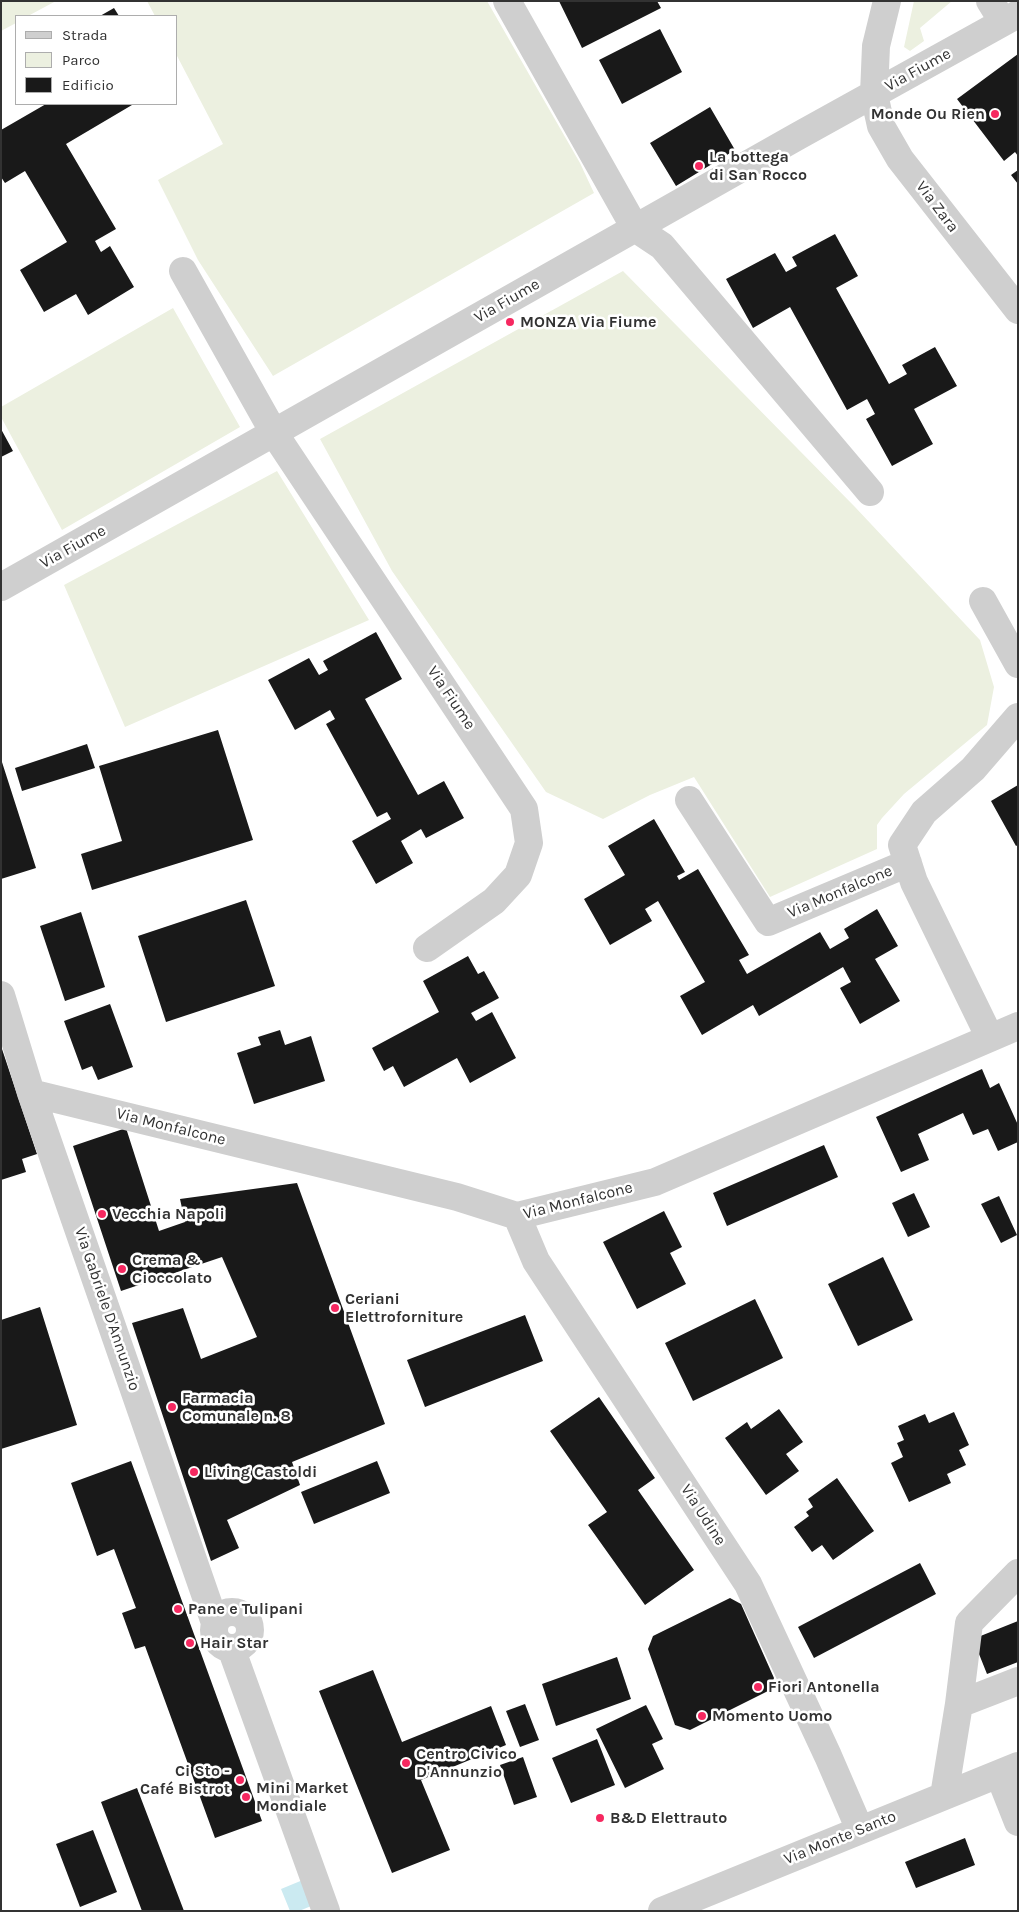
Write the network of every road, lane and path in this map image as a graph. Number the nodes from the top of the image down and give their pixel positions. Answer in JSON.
{"nodes":[{"id":1,"x":507,"y":1,"type":"edge"},
{"id":2,"x":887,"y":1,"type":"edge"},
{"id":3,"x":1004,"y":13,"type":"edge"},
{"id":4,"x":874,"y":94,"type":"junction"},
{"id":5,"x":635,"y":228,"type":"junction"},
{"id":6,"x":183,"y":271,"type":"dead end"},
{"id":7,"x":1018,"y":310,"type":"edge"},
{"id":8,"x":274,"y":433,"type":"junction"},
{"id":9,"x":870,"y":492,"type":"dead end"},
{"id":10,"x":1,"y":587,"type":"edge"},
{"id":11,"x":982,"y":601,"type":"dead end"},
{"id":12,"x":1018,"y":664,"type":"edge"},
{"id":13,"x":1018,"y":717,"type":"edge"},
{"id":14,"x":689,"y":800,"type":"dead end"},
{"id":15,"x":908,"y":863,"type":"junction"},
{"id":16,"x":427,"y":948,"type":"dead end"},
{"id":17,"x":1,"y":995,"type":"edge"},
{"id":18,"x":1018,"y":1026,"type":"edge"},
{"id":19,"x":990,"y":1038,"type":"junction"},
{"id":20,"x":31,"y":1093,"type":"junction"},
{"id":21,"x":517,"y":1216,"type":"junction"},
{"id":22,"x":1018,"y":1574,"type":"edge"},
{"id":23,"x":1018,"y":1680,"type":"edge"},
{"id":24,"x":959,"y":1704,"type":"junction"},
{"id":25,"x":1008,"y":1770,"type":"edge"},
{"id":26,"x":944,"y":1796,"type":"junction"},
{"id":27,"x":1018,"y":1822,"type":"edge"},
{"id":28,"x":860,"y":1830,"type":"junction"},
{"id":29,"x":326,"y":1911,"type":"edge"},
{"id":30,"x":662,"y":1911,"type":"edge"}],
"edges":[{"from":1,"to":5,"type":"street"},
{"from":2,"to":4,"type":"street","name":"Via Zara"},
{"from":3,"to":4,"type":"street","name":"Via Fiume"},
{"from":4,"to":5,"type":"street","name":"Via Fiume"},
{"from":4,"to":7,"type":"street","name":"Via Zara"},
{"from":5,"to":8,"type":"street","name":"Via Fiume"},
{"from":5,"to":9,"type":"street"},
{"from":6,"to":8,"type":"street","name":"Via Fiume"},
{"from":8,"to":10,"type":"street","name":"Via Fiume"},
{"from":8,"to":16,"type":"street","name":"Via Fiume"},
{"from":11,"to":12,"type":"street"},
{"from":13,"to":15,"type":"street","name":"Via Monfalcone"},
{"from":14,"to":15,"type":"street","name":"Via Monfalcone"},
{"from":15,"to":19,"type":"street","name":"Via Monfalcone"},
{"from":17,"to":20,"type":"street","name":"Via Gabriele D'Annunzio"},
{"from":18,"to":19,"type":"street","name":"Via Monfalcone"},
{"from":19,"to":21,"type":"street","name":"Via Monfalcone"},
{"from":20,"to":21,"type":"street","name":"Via Monfalcone"},
{"from":20,"to":29,"type":"street","name":"Via Gabriele D'Annunzio"},
{"from":21,"to":28,"type":"street","name":"Via Udine"},
{"from":22,"to":24,"type":"street"},
{"from":23,"to":24,"type":"street"},
{"from":24,"to":26,"type":"street"},
{"from":25,"to":26,"type":"street","name":"Via Monte Santo"},
{"from":25,"to":27,"type":"street"},
{"from":26,"to":28,"type":"street","name":"Via Monte Santo"},
{"from":28,"to":30,"type":"street","name":"Via Monte Santo"}]}
